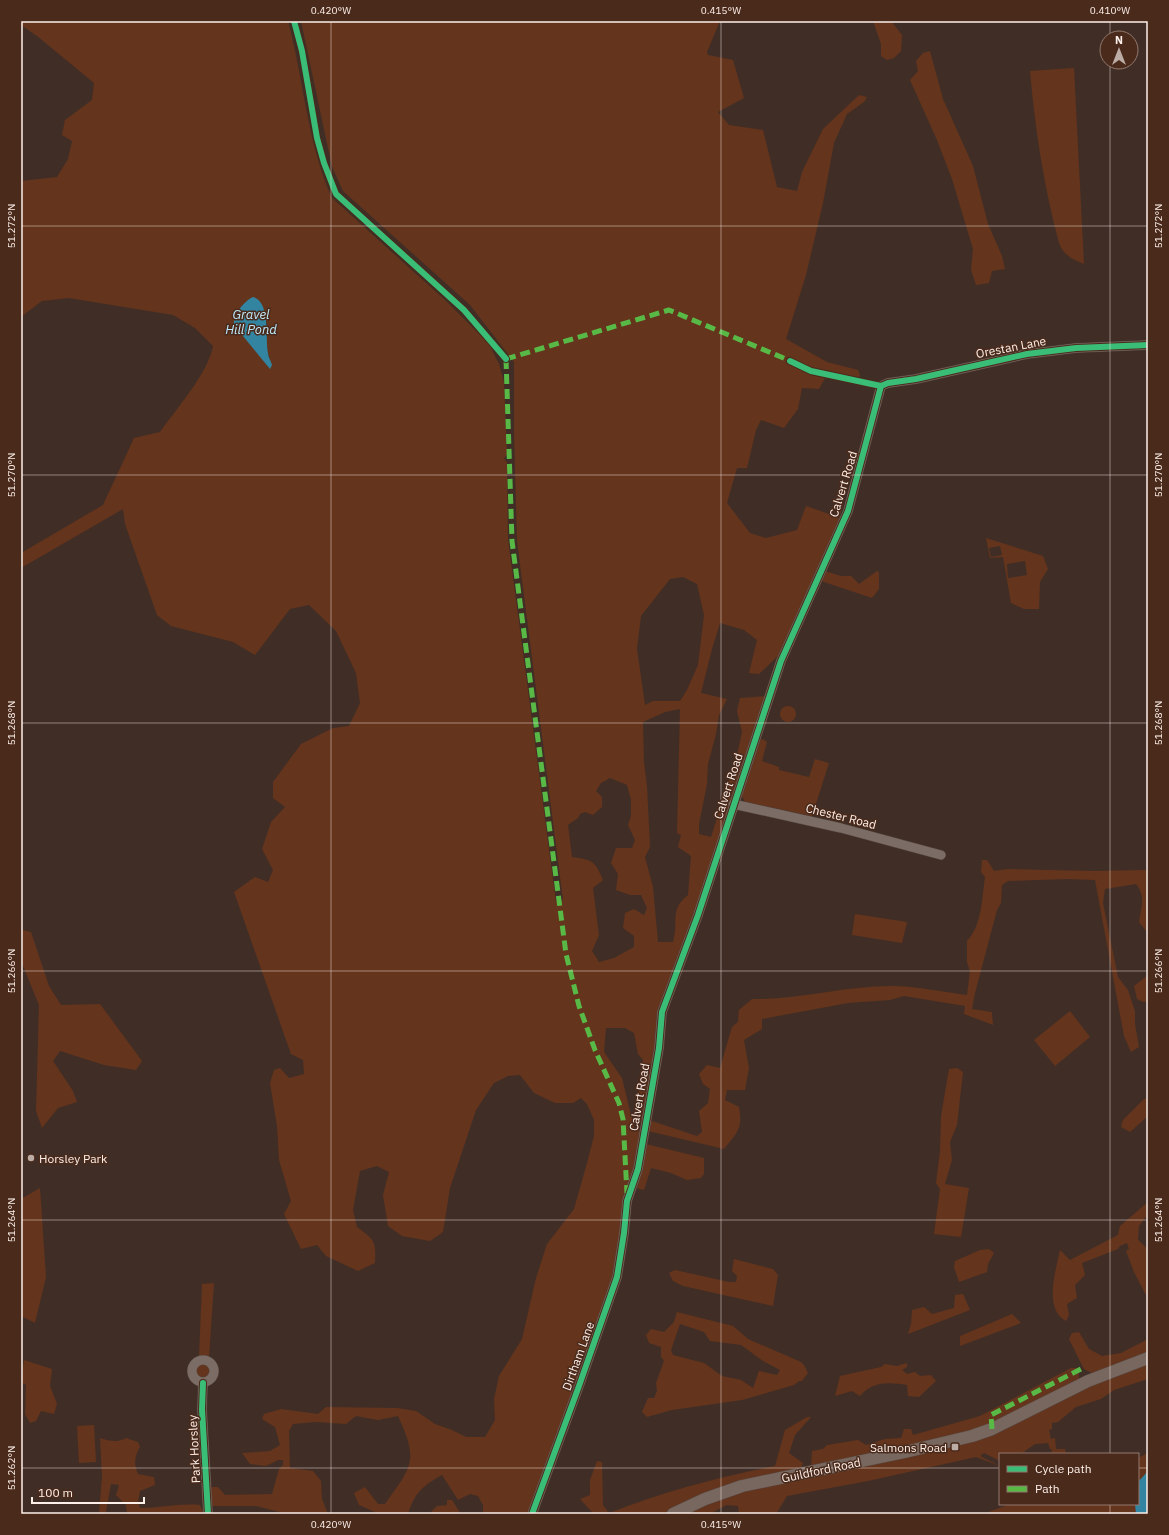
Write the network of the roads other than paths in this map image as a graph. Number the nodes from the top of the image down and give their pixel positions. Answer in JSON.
{"nodes":[{"id":1,"x":1148,"y":345,"type":"edge"},
{"id":2,"x":881,"y":386,"type":"joint"},
{"id":3,"x":733,"y":804,"type":"junction"},
{"id":4,"x":941,"y":855,"type":"dead end"},
{"id":5,"x":627,"y":1201,"type":"joint"},
{"id":6,"x":1148,"y":1358,"type":"edge"},
{"id":7,"x":203,"y":1382,"type":"dead end"},
{"id":8,"x":208,"y":1514,"type":"edge"},
{"id":9,"x":532,"y":1514,"type":"edge"},
{"id":10,"x":673,"y":1514,"type":"edge"}],
"edges":[{"from":1,"to":2,"type":"street","name":"Orestan Lane"},
{"from":2,"to":3,"type":"street","name":"Calvert Road"},
{"from":3,"to":4,"type":"street","name":"Chester Road"},
{"from":3,"to":5,"type":"street","name":"Calvert Road"},
{"from":5,"to":9,"type":"street","name":"Dirtham Lane"},
{"from":6,"to":10,"type":"main road","name":"Guildford Road"},
{"from":7,"to":8,"type":"street","name":"Park Horsley"}]}
